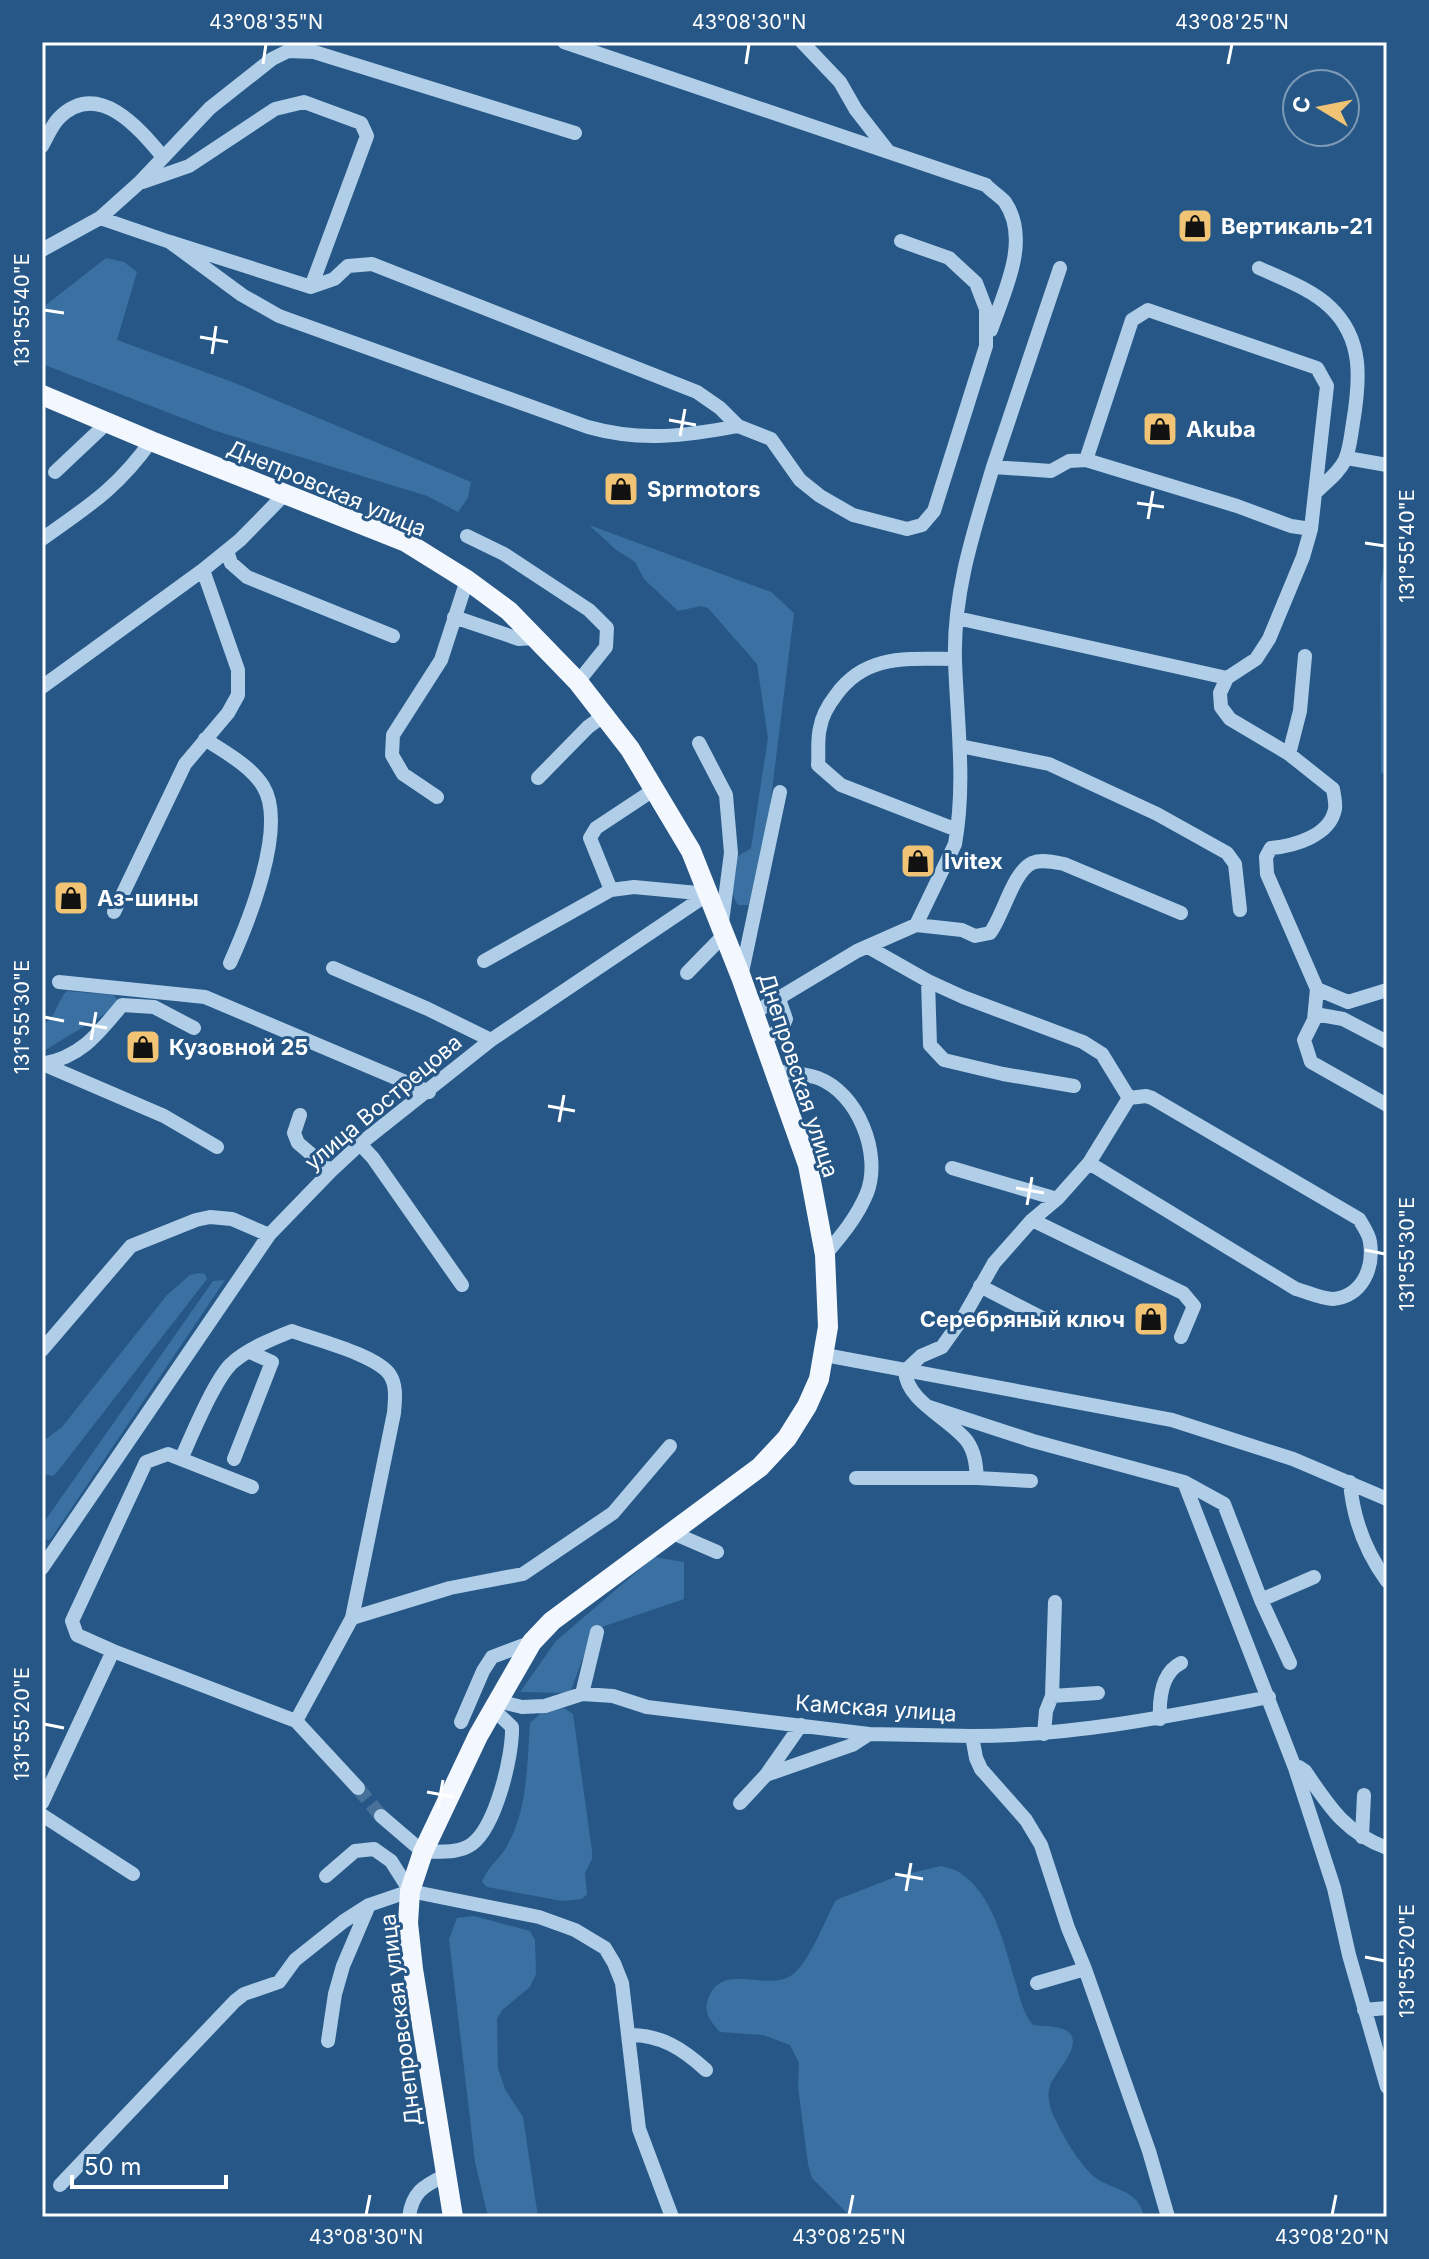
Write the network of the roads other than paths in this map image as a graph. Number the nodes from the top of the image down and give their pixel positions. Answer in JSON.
{"nodes":[{"id":1,"x":564,"y":42,"type":"edge"},
{"id":2,"x":802,"y":42,"type":"edge"},
{"id":3,"x":575,"y":133,"type":"dead end"},
{"id":4,"x":42,"y":146,"type":"edge"},
{"id":5,"x":888,"y":151,"type":"junction"},
{"id":6,"x":163,"y":157,"type":"junction"},
{"id":7,"x":139,"y":183,"type":"junction"},
{"id":8,"x":100,"y":218,"type":"junction"},
{"id":9,"x":901,"y":241,"type":"dead end"},
{"id":10,"x":170,"y":242,"type":"junction"},
{"id":11,"x":42,"y":250,"type":"edge"},
{"id":12,"x":1060,"y":268,"type":"dead end"},
{"id":13,"x":1259,"y":268,"type":"dead end"},
{"id":14,"x":311,"y":287,"type":"junction"},
{"id":15,"x":986,"y":346,"type":"junction"},
{"id":16,"x":42,"y":395,"type":"edge"},
{"id":17,"x":107,"y":423,"type":"junction"},
{"id":18,"x":738,"y":426,"type":"junction"},
{"id":19,"x":151,"y":441,"type":"junction"},
{"id":20,"x":1347,"y":458,"type":"junction"},
{"id":21,"x":1086,"y":460,"type":"junction"},
{"id":22,"x":1387,"y":465,"type":"edge"},
{"id":23,"x":993,"y":467,"type":"junction"},
{"id":24,"x":55,"y":472,"type":"dead end"},
{"id":25,"x":1316,"y":492,"type":"junction"},
{"id":26,"x":285,"y":494,"type":"junction"},
{"id":27,"x":1311,"y":529,"type":"junction"},
{"id":28,"x":467,"y":536,"type":"dead end"},
{"id":29,"x":42,"y":539,"type":"edge"},
{"id":30,"x":227,"y":551,"type":"junction"},
{"id":31,"x":203,"y":570,"type":"junction"},
{"id":32,"x":467,"y":580,"type":"junction"},
{"id":33,"x":454,"y":617,"type":"junction"},
{"id":34,"x":957,"y":618,"type":"junction"},
{"id":35,"x":393,"y":636,"type":"dead end"},
{"id":36,"x":536,"y":638,"type":"junction"},
{"id":37,"x":1305,"y":656,"type":"dead end"},
{"id":38,"x":955,"y":659,"type":"junction"},
{"id":39,"x":1227,"y":678,"type":"junction"},
{"id":40,"x":578,"y":682,"type":"junction"},
{"id":41,"x":42,"y":687,"type":"edge"},
{"id":42,"x":606,"y":714,"type":"junction"},
{"id":43,"x":205,"y":739,"type":"junction"},
{"id":44,"x":699,"y":743,"type":"dead end"},
{"id":45,"x":960,"y":746,"type":"junction"},
{"id":46,"x":1289,"y":754,"type":"junction"},
{"id":47,"x":538,"y":778,"type":"dead end"},
{"id":48,"x":655,"y":789,"type":"junction"},
{"id":49,"x":780,"y":792,"type":"dead end"},
{"id":50,"x":437,"y":797,"type":"dead end"},
{"id":51,"x":957,"y":830,"type":"junction"},
{"id":52,"x":611,"y":890,"type":"junction"},
{"id":53,"x":708,"y":894,"type":"junction"},
{"id":54,"x":1240,"y":910,"type":"dead end"},
{"id":55,"x":114,"y":912,"type":"dead end"},
{"id":56,"x":1181,"y":913,"type":"dead end"},
{"id":57,"x":916,"y":925,"type":"junction"},
{"id":58,"x":723,"y":930,"type":"junction"},
{"id":59,"x":868,"y":947,"type":"junction"},
{"id":60,"x":484,"y":961,"type":"dead end"},
{"id":61,"x":230,"y":963,"type":"dead end"},
{"id":62,"x":333,"y":968,"type":"dead end"},
{"id":63,"x":687,"y":973,"type":"dead end"},
{"id":64,"x":741,"y":977,"type":"junction"},
{"id":65,"x":928,"y":981,"type":"junction"},
{"id":66,"x":59,"y":982,"type":"dead end"},
{"id":67,"x":1317,"y":989,"type":"junction"},
{"id":68,"x":1387,"y":990,"type":"edge"},
{"id":69,"x":779,"y":999,"type":"junction"},
{"id":70,"x":754,"y":1013,"type":"junction"},
{"id":71,"x":1315,"y":1014,"type":"junction"},
{"id":72,"x":194,"y":1028,"type":"dead end"},
{"id":73,"x":491,"y":1040,"type":"junction"},
{"id":74,"x":764,"y":1040,"type":"junction"},
{"id":75,"x":1387,"y":1042,"type":"edge"},
{"id":76,"x":43,"y":1064,"type":"edge"},
{"id":77,"x":775,"y":1071,"type":"junction"},
{"id":78,"x":1074,"y":1086,"type":"dead end"},
{"id":79,"x":429,"y":1092,"type":"junction"},
{"id":80,"x":1129,"y":1098,"type":"junction"},
{"id":81,"x":1387,"y":1105,"type":"edge"},
{"id":82,"x":300,"y":1115,"type":"dead end"},
{"id":83,"x":360,"y":1144,"type":"junction"},
{"id":84,"x":217,"y":1147,"type":"dead end"},
{"id":85,"x":1089,"y":1163,"type":"junction"},
{"id":86,"x":952,"y":1168,"type":"dead end"},
{"id":87,"x":331,"y":1171,"type":"junction"},
{"id":88,"x":1057,"y":1199,"type":"junction"},
{"id":89,"x":1032,"y":1220,"type":"junction"},
{"id":90,"x":269,"y":1235,"type":"junction"},
{"id":91,"x":825,"y":1255,"type":"junction"},
{"id":92,"x":462,"y":1285,"type":"dead end"},
{"id":93,"x":980,"y":1286,"type":"junction"},
{"id":94,"x":1052,"y":1323,"type":"dead end"},
{"id":95,"x":1181,"y":1337,"type":"dead end"},
{"id":96,"x":42,"y":1350,"type":"edge"},
{"id":97,"x":250,"y":1352,"type":"junction"},
{"id":98,"x":825,"y":1355,"type":"junction"},
{"id":99,"x":905,"y":1371,"type":"junction"},
{"id":100,"x":929,"y":1407,"type":"junction"},
{"id":101,"x":670,"y":1446,"type":"dead end"},
{"id":102,"x":181,"y":1459,"type":"junction"},
{"id":103,"x":234,"y":1459,"type":"dead end"},
{"id":104,"x":856,"y":1478,"type":"dead end"},
{"id":105,"x":977,"y":1478,"type":"junction"},
{"id":106,"x":1031,"y":1481,"type":"dead end"},
{"id":107,"x":1184,"y":1482,"type":"junction"},
{"id":108,"x":1350,"y":1482,"type":"junction"},
{"id":109,"x":252,"y":1487,"type":"dead end"},
{"id":110,"x":1387,"y":1499,"type":"edge"},
{"id":111,"x":673,"y":1533,"type":"junction"},
{"id":112,"x":717,"y":1552,"type":"dead end"},
{"id":113,"x":43,"y":1566,"type":"edge"},
{"id":114,"x":1314,"y":1577,"type":"dead end"},
{"id":115,"x":1387,"y":1581,"type":"edge"},
{"id":116,"x":1261,"y":1600,"type":"junction"},
{"id":117,"x":1055,"y":1602,"type":"dead end"},
{"id":118,"x":352,"y":1618,"type":"junction"},
{"id":119,"x":597,"y":1632,"type":"dead end"},
{"id":120,"x":532,"y":1642,"type":"junction"},
{"id":121,"x":113,"y":1651,"type":"junction"},
{"id":122,"x":1181,"y":1663,"type":"dead end"},
{"id":123,"x":1290,"y":1663,"type":"dead end"},
{"id":124,"x":1098,"y":1693,"type":"dead end"},
{"id":125,"x":582,"y":1694,"type":"junction"},
{"id":126,"x":1052,"y":1696,"type":"junction"},
{"id":127,"x":1269,"y":1697,"type":"junction"},
{"id":128,"x":495,"y":1705,"type":"junction"},
{"id":129,"x":1160,"y":1719,"type":"junction"},
{"id":130,"x":296,"y":1721,"type":"junction"},
{"id":131,"x":461,"y":1722,"type":"dead end"},
{"id":132,"x":801,"y":1725,"type":"junction"},
{"id":133,"x":869,"y":1734,"type":"junction"},
{"id":134,"x":1044,"y":1734,"type":"junction"},
{"id":135,"x":972,"y":1736,"type":"junction"},
{"id":136,"x":1295,"y":1768,"type":"junction"},
{"id":137,"x":766,"y":1775,"type":"junction"},
{"id":138,"x":358,"y":1788,"type":"tunnel mouth"},
{"id":139,"x":1364,"y":1795,"type":"dead end"},
{"id":140,"x":42,"y":1803,"type":"edge"},
{"id":141,"x":740,"y":1803,"type":"dead end"},
{"id":142,"x":42,"y":1815,"type":"edge"},
{"id":143,"x":381,"y":1816,"type":"tunnel mouth"},
{"id":144,"x":1362,"y":1837,"type":"junction"},
{"id":145,"x":1387,"y":1848,"type":"edge"},
{"id":146,"x":423,"y":1852,"type":"junction"},
{"id":147,"x":133,"y":1874,"type":"dead end"},
{"id":148,"x":326,"y":1876,"type":"dead end"},
{"id":149,"x":410,"y":1891,"type":"junction"},
{"id":150,"x":369,"y":1905,"type":"junction"},
{"id":151,"x":1085,"y":1969,"type":"junction"},
{"id":152,"x":1037,"y":1983,"type":"dead end"},
{"id":153,"x":1387,"y":2008,"type":"edge"},
{"id":154,"x":1364,"y":2010,"type":"junction"},
{"id":155,"x":628,"y":2035,"type":"junction"},
{"id":156,"x":328,"y":2041,"type":"dead end"},
{"id":157,"x":706,"y":2070,"type":"dead end"},
{"id":158,"x":1387,"y":2087,"type":"edge"},
{"id":159,"x":444,"y":2176,"type":"junction"},
{"id":160,"x":60,"y":2185,"type":"dead end"},
{"id":161,"x":409,"y":2217,"type":"edge"},
{"id":162,"x":453,"y":2217,"type":"edge"},
{"id":163,"x":672,"y":2217,"type":"edge"},
{"id":164,"x":1168,"y":2217,"type":"edge"}],
"edges":[{"from":1,"to":5,"type":"street"},
{"from":2,"to":5,"type":"street"},
{"from":3,"to":6,"type":"street"},
{"from":4,"to":6,"type":"street"},
{"from":5,"to":15,"type":"street"},
{"from":6,"to":7,"type":"street"},
{"from":7,"to":8,"type":"street"},
{"from":7,"to":14,"type":"street"},
{"from":8,"to":10,"type":"street"},
{"from":8,"to":11,"type":"street"},
{"from":9,"to":15,"type":"street"},
{"from":10,"to":14,"type":"street"},
{"from":10,"to":18,"type":"street"},
{"from":12,"to":23,"type":"street"},
{"from":13,"to":20,"type":"street"},
{"from":14,"to":18,"type":"street"},
{"from":15,"to":18,"type":"street"},
{"from":16,"to":17,"type":"main road","name":"Днепровская улица"},
{"from":17,"to":19,"type":"main road","name":"Днепровская улица"},
{"from":17,"to":24,"type":"street"},
{"from":19,"to":26,"type":"main road","name":"Днепровская улица"},
{"from":19,"to":29,"type":"street"},
{"from":20,"to":22,"type":"street"},
{"from":20,"to":25,"type":"street"},
{"from":21,"to":23,"type":"street"},
{"from":21,"to":25,"type":"street"},
{"from":21,"to":27,"type":"street"},
{"from":23,"to":34,"type":"street"},
{"from":25,"to":27,"type":"street"},
{"from":26,"to":30,"type":"street"},
{"from":26,"to":32,"type":"main road","name":"Днепровская улица"},
{"from":27,"to":39,"type":"street"},
{"from":28,"to":40,"type":"street"},
{"from":30,"to":31,"type":"street"},
{"from":30,"to":35,"type":"street"},
{"from":31,"to":41,"type":"street"},
{"from":31,"to":43,"type":"street"},
{"from":32,"to":33,"type":"street"},
{"from":32,"to":36,"type":"main road","name":"Днепровская улица"},
{"from":33,"to":36,"type":"street"},
{"from":33,"to":50,"type":"street"},
{"from":34,"to":38,"type":"street"},
{"from":34,"to":39,"type":"street"},
{"from":36,"to":40,"type":"main road","name":"Днепровская улица"},
{"from":37,"to":46,"type":"street"},
{"from":38,"to":45,"type":"street"},
{"from":38,"to":51,"type":"street"},
{"from":39,"to":46,"type":"street"},
{"from":40,"to":42,"type":"main road","name":"Днепровская улица"},
{"from":42,"to":47,"type":"street"},
{"from":42,"to":48,"type":"main road","name":"Днепровская улица"},
{"from":43,"to":55,"type":"street"},
{"from":43,"to":61,"type":"street"},
{"from":44,"to":58,"type":"street"},
{"from":45,"to":51,"type":"street"},
{"from":45,"to":54,"type":"street"},
{"from":46,"to":67,"type":"street"},
{"from":48,"to":52,"type":"street"},
{"from":48,"to":53,"type":"main road","name":"Днепровская улица"},
{"from":49,"to":64,"type":"street"},
{"from":51,"to":57,"type":"street"},
{"from":52,"to":53,"type":"street"},
{"from":52,"to":60,"type":"street"},
{"from":53,"to":58,"type":"main road","name":"Днепровская улица"},
{"from":53,"to":73,"type":"street","name":"улица Вострецова"},
{"from":56,"to":57,"type":"street"},
{"from":57,"to":59,"type":"street"},
{"from":58,"to":63,"type":"street"},
{"from":58,"to":64,"type":"main road","name":"Днепровская улица"},
{"from":59,"to":65,"type":"street"},
{"from":59,"to":69,"type":"street"},
{"from":62,"to":73,"type":"street"},
{"from":64,"to":70,"type":"main road","name":"Днепровская улица"},
{"from":65,"to":78,"type":"street"},
{"from":65,"to":80,"type":"street"},
{"from":66,"to":79,"type":"street"},
{"from":67,"to":68,"type":"street"},
{"from":67,"to":71,"type":"street"},
{"from":69,"to":70,"type":"street"},
{"from":69,"to":74,"type":"street"},
{"from":70,"to":74,"type":"main road","name":"Днепровская улица"},
{"from":71,"to":75,"type":"street"},
{"from":71,"to":81,"type":"street"},
{"from":72,"to":76,"type":"street"},
{"from":73,"to":79,"type":"street","name":"улица Вострецова"},
{"from":74,"to":77,"type":"main road","name":"Днепровская улица"},
{"from":76,"to":84,"type":"street"},
{"from":77,"to":91,"type":"main road","name":"Днепровская улица"},
{"from":77,"to":91,"type":"street"},
{"from":79,"to":83,"type":"street","name":"улица Вострецова"},
{"from":80,"to":85,"type":"street"},
{"from":80,"to":85,"type":"street"},
{"from":82,"to":87,"type":"street"},
{"from":83,"to":87,"type":"street","name":"улица Вострецова"},
{"from":83,"to":92,"type":"street"},
{"from":85,"to":88,"type":"street"},
{"from":86,"to":88,"type":"street"},
{"from":87,"to":90,"type":"street","name":"улица Вострецова"},
{"from":88,"to":89,"type":"street"},
{"from":89,"to":93,"type":"street"},
{"from":89,"to":95,"type":"street"},
{"from":90,"to":96,"type":"street"},
{"from":90,"to":113,"type":"street","name":"улица Вострецова"},
{"from":91,"to":98,"type":"main road","name":"Днепровская улица"},
{"from":93,"to":94,"type":"street"},
{"from":93,"to":99,"type":"street"},
{"from":97,"to":102,"type":"street"},
{"from":97,"to":103,"type":"street"},
{"from":97,"to":118,"type":"street"},
{"from":98,"to":99,"type":"street"},
{"from":98,"to":111,"type":"main road","name":"Днепровская улица"},
{"from":99,"to":100,"type":"street"},
{"from":99,"to":108,"type":"street"},
{"from":100,"to":105,"type":"street"},
{"from":100,"to":107,"type":"street"},
{"from":101,"to":118,"type":"street"},
{"from":102,"to":109,"type":"street"},
{"from":102,"to":121,"type":"street"},
{"from":104,"to":105,"type":"street"},
{"from":105,"to":106,"type":"street"},
{"from":107,"to":116,"type":"street"},
{"from":107,"to":127,"type":"street"},
{"from":108,"to":110,"type":"street"},
{"from":108,"to":115,"type":"street"},
{"from":111,"to":112,"type":"street"},
{"from":111,"to":120,"type":"main road","name":"Днепровская улица"},
{"from":114,"to":116,"type":"street"},
{"from":116,"to":123,"type":"street"},
{"from":117,"to":126,"type":"street"},
{"from":118,"to":130,"type":"street"},
{"from":119,"to":125,"type":"street"},
{"from":120,"to":128,"type":"main road","name":"Днепровская улица"},
{"from":120,"to":131,"type":"street"},
{"from":121,"to":130,"type":"street"},
{"from":121,"to":140,"type":"street"},
{"from":122,"to":129,"type":"street"},
{"from":124,"to":126,"type":"street"},
{"from":125,"to":128,"type":"street","name":"Камская улица"},
{"from":125,"to":132,"type":"street","name":"Камская улица"},
{"from":126,"to":134,"type":"street"},
{"from":127,"to":129,"type":"street"},
{"from":127,"to":136,"type":"street"},
{"from":128,"to":146,"type":"main road","name":"Днепровская улица"},
{"from":128,"to":146,"type":"street"},
{"from":129,"to":134,"type":"street"},
{"from":130,"to":138,"type":"street"},
{"from":132,"to":133,"type":"street","name":"Камская улица"},
{"from":132,"to":137,"type":"street"},
{"from":133,"to":135,"type":"street","name":"Камская улица"},
{"from":133,"to":137,"type":"street"},
{"from":134,"to":135,"type":"street"},
{"from":135,"to":151,"type":"street","name":"Камская улица"},
{"from":136,"to":144,"type":"street"},
{"from":136,"to":154,"type":"street"},
{"from":137,"to":141,"type":"street"},
{"from":139,"to":144,"type":"street"},
{"from":142,"to":147,"type":"street"},
{"from":143,"to":146,"type":"street"},
{"from":144,"to":145,"type":"street"},
{"from":146,"to":149,"type":"main road","name":"Днепровская улица"},
{"from":148,"to":149,"type":"street"},
{"from":149,"to":150,"type":"street"},
{"from":149,"to":155,"type":"street"},
{"from":149,"to":159,"type":"main road","name":"Днепровская улица"},
{"from":150,"to":156,"type":"street"},
{"from":150,"to":160,"type":"street"},
{"from":151,"to":152,"type":"street"},
{"from":151,"to":164,"type":"street","name":"Камская улица"},
{"from":153,"to":154,"type":"street"},
{"from":154,"to":158,"type":"street"},
{"from":155,"to":157,"type":"street"},
{"from":155,"to":163,"type":"street"},
{"from":159,"to":161,"type":"street"},
{"from":159,"to":162,"type":"main road","name":"Днепровская улица"}]}
